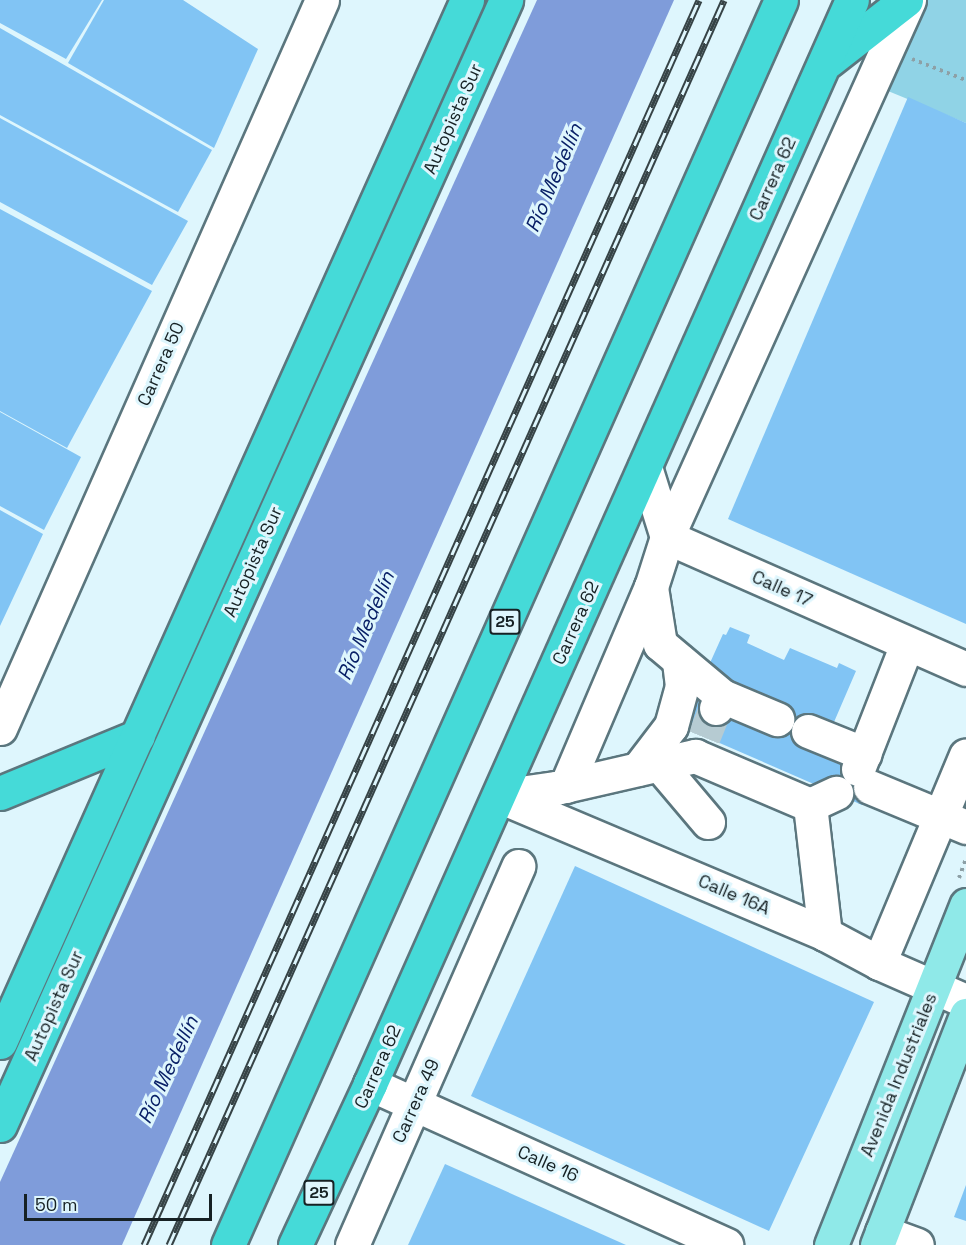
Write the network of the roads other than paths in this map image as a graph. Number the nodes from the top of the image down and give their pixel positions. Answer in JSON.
{"nodes":[{"id":1,"x":322,"y":0,"type":"edge"},
{"id":2,"x":468,"y":0,"type":"edge"},
{"id":3,"x":506,"y":0,"type":"edge"},
{"id":4,"x":781,"y":0,"type":"edge"},
{"id":5,"x":852,"y":0,"type":"edge"},
{"id":6,"x":908,"y":0,"type":"edge"},
{"id":7,"x":824,"y":64,"type":"junction"},
{"id":8,"x":645,"y":467,"type":"junction"},
{"id":9,"x":667,"y":537,"type":"junction"},
{"id":10,"x":651,"y":586,"type":"junction"},
{"id":11,"x":907,"y":644,"type":"junction"},
{"id":12,"x":679,"y":660,"type":"junction"},
{"id":13,"x":966,"y":669,"type":"edge"},
{"id":14,"x":777,"y":719,"type":"dead end"},
{"id":15,"x":709,"y":724,"type":"junction"},
{"id":16,"x":0,"y":728,"type":"edge"},
{"id":17,"x":808,"y":731,"type":"dead end"},
{"id":18,"x":138,"y":736,"type":"junction"},
{"id":19,"x":966,"y":755,"type":"edge"},
{"id":20,"x":649,"y":767,"type":"junction"},
{"id":21,"x":864,"y":770,"type":"junction"},
{"id":22,"x":566,"y":786,"type":"junction"},
{"id":23,"x":0,"y":793,"type":"edge"},
{"id":24,"x":499,"y":796,"type":"junction"},
{"id":25,"x":953,"y":821,"type":"edge"},
{"id":26,"x":708,"y":822,"type":"dead end"},
{"id":27,"x":518,"y":866,"type":"dead end"},
{"id":28,"x":966,"y":905,"type":"edge"},
{"id":29,"x":825,"y":933,"type":"junction"},
{"id":30,"x":879,"y":963,"type":"junction"},
{"id":31,"x":934,"y":988,"type":"junction"},
{"id":32,"x":966,"y":1001,"type":"edge"},
{"id":33,"x":966,"y":1015,"type":"edge"},
{"id":34,"x":0,"y":1042,"type":"edge"},
{"id":35,"x":370,"y":1084,"type":"junction"},
{"id":36,"x":415,"y":1104,"type":"junction"},
{"id":37,"x":0,"y":1125,"type":"edge"},
{"id":38,"x":879,"y":1239,"type":"edge"},
{"id":39,"x":228,"y":1245,"type":"edge"},
{"id":40,"x":295,"y":1245,"type":"edge"},
{"id":41,"x":352,"y":1245,"type":"edge"},
{"id":42,"x":726,"y":1245,"type":"edge"},
{"id":43,"x":831,"y":1245,"type":"edge"},
{"id":44,"x":917,"y":1245,"type":"edge"}],
"edges":[{"from":1,"to":16,"type":"street","name":"Carrera 50"},
{"from":2,"to":18,"type":"highway","name":"Autopista Sur"},
{"from":3,"to":37,"type":"highway","name":"Autopista Sur"},
{"from":4,"to":39,"type":"highway","number":"25"},
{"from":5,"to":7,"type":"highway","name":"Carrera 62","number":"25"},
{"from":6,"to":7,"type":"highway"},
{"from":6,"to":9,"type":"street"},
{"from":7,"to":8,"type":"highway","name":"Carrera 62","number":"25"},
{"from":8,"to":9,"type":"street"},
{"from":8,"to":24,"type":"highway","name":"Carrera 62","number":"25"},
{"from":9,"to":10,"type":"street"},
{"from":9,"to":11,"type":"street","name":"Calle 17"},
{"from":10,"to":12,"type":"street"},
{"from":10,"to":22,"type":"street"},
{"from":11,"to":13,"type":"street","name":"Calle 17"},
{"from":11,"to":21,"type":"street"},
{"from":12,"to":15,"type":"street"},
{"from":12,"to":20,"type":"street"},
{"from":14,"to":15,"type":"street"},
{"from":15,"to":20,"type":"street"},
{"from":15,"to":29,"type":"street"},
{"from":17,"to":21,"type":"street"},
{"from":18,"to":23,"type":"highway"},
{"from":18,"to":34,"type":"highway","name":"Autopista Sur"},
{"from":19,"to":25,"type":"street"},
{"from":20,"to":22,"type":"street"},
{"from":20,"to":26,"type":"street"},
{"from":21,"to":25,"type":"street"},
{"from":22,"to":24,"type":"street"},
{"from":24,"to":29,"type":"street","name":"Calle 16A"},
{"from":24,"to":35,"type":"highway","name":"Carrera 62","number":"25"},
{"from":25,"to":30,"type":"street"},
{"from":27,"to":36,"type":"street","name":"Carrera 49"},
{"from":28,"to":31,"type":"main road","name":"Avenida Industriales"},
{"from":29,"to":30,"type":"street","name":"Calle 16A"},
{"from":30,"to":31,"type":"street","name":"Calle 16A"},
{"from":31,"to":32,"type":"street","name":"Calle 16A"},
{"from":31,"to":43,"type":"main road","name":"Avenida Industriales"},
{"from":33,"to":38,"type":"main road"},
{"from":35,"to":36,"type":"street","name":"Calle 16"},
{"from":35,"to":40,"type":"highway","name":"Carrera 62","number":"25"},
{"from":36,"to":41,"type":"street","name":"Carrera 49"},
{"from":36,"to":42,"type":"street","name":"Calle 16"},
{"from":38,"to":44,"type":"street"}]}
